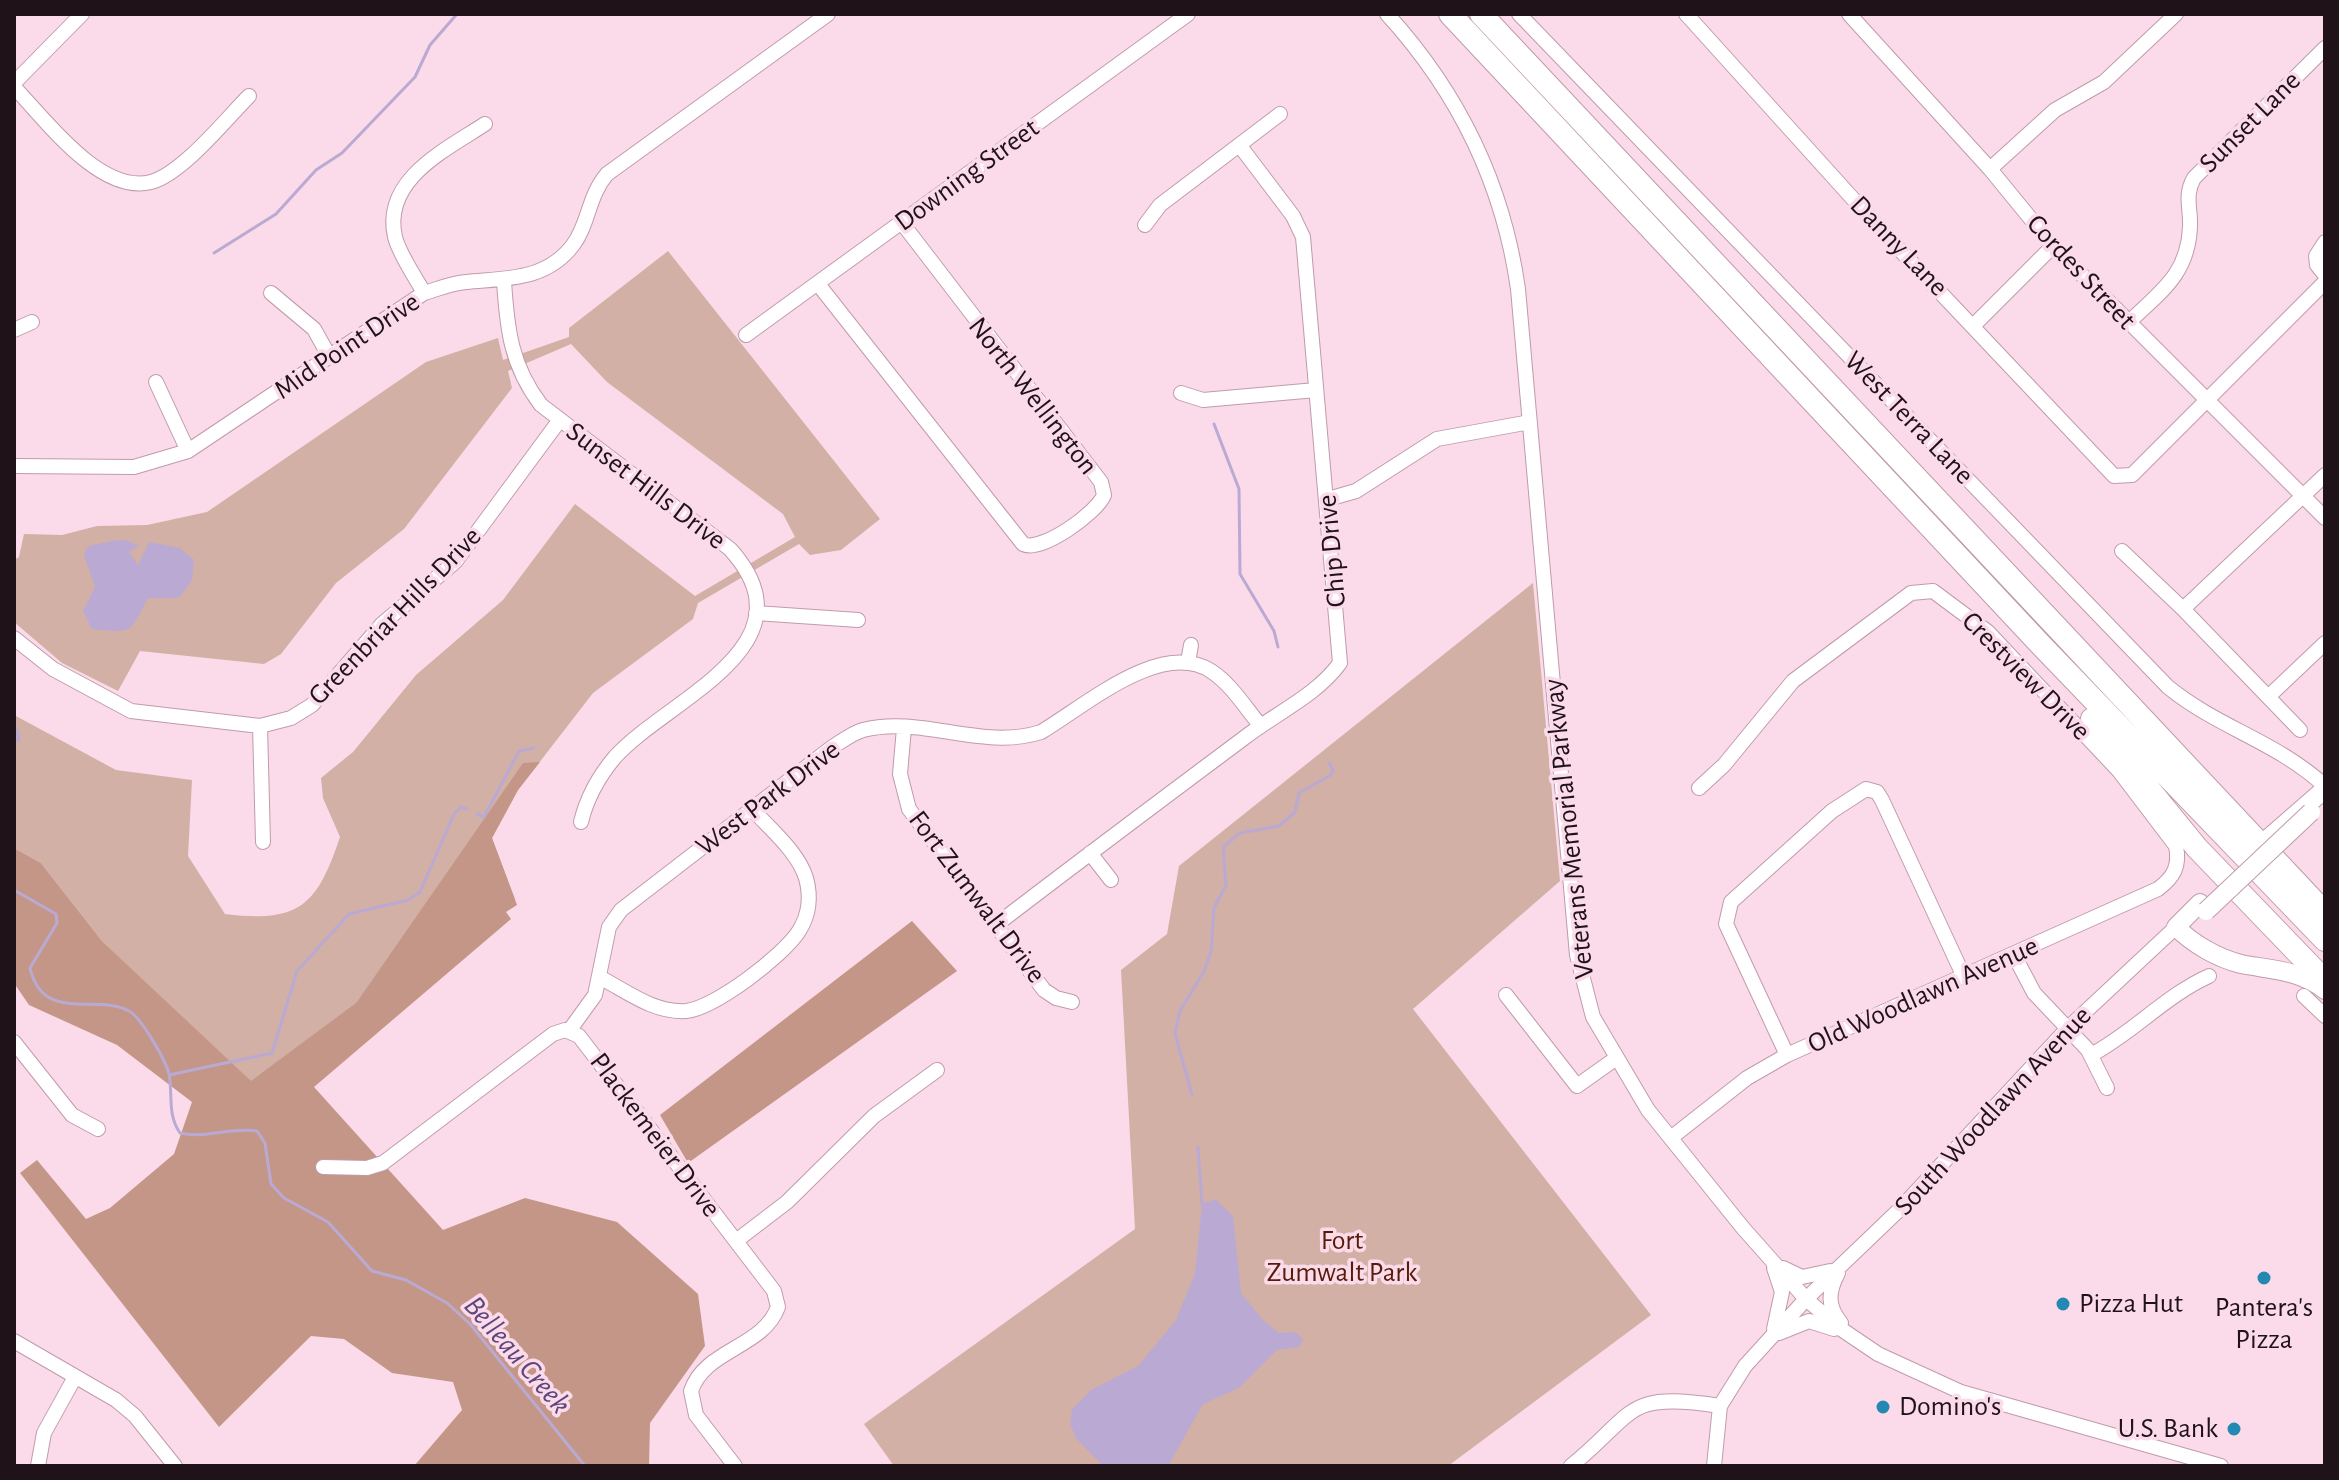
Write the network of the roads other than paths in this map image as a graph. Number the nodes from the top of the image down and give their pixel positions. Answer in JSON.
{"nodes":[{"id":1,"x":82,"y":14,"type":"edge"},
{"id":2,"x":828,"y":14,"type":"edge"},
{"id":3,"x":1188,"y":14,"type":"edge"},
{"id":4,"x":1387,"y":14,"type":"edge"},
{"id":5,"x":1450,"y":14,"type":"edge"},
{"id":6,"x":1481,"y":14,"type":"edge"},
{"id":7,"x":1519,"y":14,"type":"edge"},
{"id":8,"x":1686,"y":14,"type":"edge"},
{"id":9,"x":1849,"y":14,"type":"edge"},
{"id":10,"x":2176,"y":14,"type":"edge"},
{"id":11,"x":2325,"y":48,"type":"edge"},
{"id":12,"x":14,"y":85,"type":"edge"},
{"id":13,"x":249,"y":96,"type":"dead end"},
{"id":14,"x":1280,"y":114,"type":"dead end"},
{"id":15,"x":485,"y":124,"type":"dead end"},
{"id":16,"x":1240,"y":146,"type":"junction"},
{"id":17,"x":1990,"y":169,"type":"junction"},
{"id":18,"x":902,"y":223,"type":"junction"},
{"id":19,"x":1145,"y":225,"type":"dead end"},
{"id":20,"x":2325,"y":242,"type":"edge"},
{"id":21,"x":2053,"y":246,"type":"junction"},
{"id":22,"x":2325,"y":275,"type":"edge"},
{"id":23,"x":504,"y":281,"type":"junction"},
{"id":24,"x":2325,"y":282,"type":"edge"},
{"id":25,"x":818,"y":284,"type":"junction"},
{"id":26,"x":271,"y":293,"type":"dead end"},
{"id":27,"x":424,"y":293,"type":"junction"},
{"id":28,"x":32,"y":322,"type":"dead end"},
{"id":29,"x":2128,"y":323,"type":"junction"},
{"id":30,"x":1974,"y":325,"type":"junction"},
{"id":31,"x":14,"y":330,"type":"edge"},
{"id":32,"x":746,"y":335,"type":"dead end"},
{"id":33,"x":329,"y":356,"type":"junction"},
{"id":34,"x":156,"y":382,"type":"dead end"},
{"id":35,"x":1316,"y":390,"type":"junction"},
{"id":36,"x":1181,"y":393,"type":"dead end"},
{"id":37,"x":2206,"y":402,"type":"junction"},
{"id":38,"x":559,"y":421,"type":"junction"},
{"id":39,"x":1530,"y":422,"type":"junction"},
{"id":40,"x":188,"y":451,"type":"junction"},
{"id":41,"x":14,"y":466,"type":"edge"},
{"id":42,"x":2325,"y":475,"type":"edge"},
{"id":43,"x":2302,"y":496,"type":"junction"},
{"id":44,"x":1328,"y":499,"type":"junction"},
{"id":45,"x":2325,"y":518,"type":"edge"},
{"id":46,"x":2122,"y":551,"type":"dead end"},
{"id":47,"x":2183,"y":609,"type":"junction"},
{"id":48,"x":756,"y":613,"type":"junction"},
{"id":49,"x":858,"y":620,"type":"dead end"},
{"id":50,"x":14,"y":638,"type":"edge"},
{"id":51,"x":2325,"y":643,"type":"edge"},
{"id":52,"x":2040,"y":644,"type":"junction"},
{"id":53,"x":1191,"y":645,"type":"dead end"},
{"id":54,"x":1188,"y":662,"type":"junction"},
{"id":55,"x":2268,"y":697,"type":"junction"},
{"id":56,"x":1260,"y":725,"type":"junction"},
{"id":57,"x":260,"y":726,"type":"junction"},
{"id":58,"x":904,"y":728,"type":"junction"},
{"id":59,"x":2300,"y":730,"type":"dead end"},
{"id":60,"x":2325,"y":787,"type":"edge"},
{"id":61,"x":1699,"y":788,"type":"dead end"},
{"id":62,"x":2313,"y":807,"type":"edge"},
{"id":63,"x":753,"y":810,"type":"junction"},
{"id":64,"x":581,"y":822,"type":"dead end"},
{"id":65,"x":263,"y":842,"type":"dead end"},
{"id":66,"x":1090,"y":853,"type":"junction"},
{"id":67,"x":2178,"y":865,"type":"joint"},
{"id":68,"x":1111,"y":880,"type":"dead end"},
{"id":69,"x":2203,"y":907,"type":"junction"},
{"id":70,"x":2325,"y":913,"type":"edge"},
{"id":71,"x":996,"y":925,"type":"junction"},
{"id":72,"x":2176,"y":927,"type":"junction"},
{"id":73,"x":2325,"y":940,"type":"edge"},
{"id":74,"x":2014,"y":955,"type":"junction"},
{"id":75,"x":2225,"y":959,"type":"junction"},
{"id":76,"x":2209,"y":976,"type":"dead end"},
{"id":77,"x":1964,"y":977,"type":"junction"},
{"id":78,"x":601,"y":978,"type":"junction"},
{"id":79,"x":2325,"y":981,"type":"edge"},
{"id":80,"x":2325,"y":990,"type":"edge"},
{"id":81,"x":1506,"y":995,"type":"dead end"},
{"id":82,"x":2304,"y":996,"type":"dead end"},
{"id":83,"x":1072,"y":1002,"type":"dead end"},
{"id":84,"x":2325,"y":1016,"type":"edge"},
{"id":85,"x":2068,"y":1028,"type":"junction"},
{"id":86,"x":569,"y":1031,"type":"junction"},
{"id":87,"x":14,"y":1042,"type":"edge"},
{"id":88,"x":1787,"y":1055,"type":"junction"},
{"id":89,"x":2091,"y":1055,"type":"junction"},
{"id":90,"x":1615,"y":1059,"type":"junction"},
{"id":91,"x":937,"y":1070,"type":"dead end"},
{"id":92,"x":2107,"y":1088,"type":"dead end"},
{"id":93,"x":98,"y":1129,"type":"dead end"},
{"id":94,"x":1672,"y":1137,"type":"junction"},
{"id":95,"x":323,"y":1167,"type":"dead end"},
{"id":96,"x":736,"y":1241,"type":"junction"},
{"id":97,"x":1770,"y":1259,"type":"junction"},
{"id":98,"x":1841,"y":1265,"type":"junction"},
{"id":99,"x":1806,"y":1299,"type":"junction"},
{"id":100,"x":1771,"y":1337,"type":"junction"},
{"id":101,"x":1856,"y":1339,"type":"junction"},
{"id":102,"x":14,"y":1341,"type":"edge"},
{"id":103,"x":75,"y":1377,"type":"junction"},
{"id":104,"x":1720,"y":1406,"type":"junction"},
{"id":105,"x":38,"y":1466,"type":"edge"},
{"id":106,"x":175,"y":1466,"type":"edge"},
{"id":107,"x":735,"y":1466,"type":"edge"},
{"id":108,"x":1571,"y":1466,"type":"edge"},
{"id":109,"x":1714,"y":1466,"type":"edge"},
{"id":110,"x":2221,"y":1466,"type":"edge"}],
"edges":[{"from":1,"to":12,"type":"street"},
{"from":2,"to":23,"type":"street","name":"Mid Point Drive"},
{"from":3,"to":18,"type":"street","name":"Downing Street"},
{"from":4,"to":39,"type":"street","name":"Veterans Memorial Parkway"},
{"from":5,"to":52,"type":"highway"},
{"from":6,"to":70,"type":"highway"},
{"from":7,"to":60,"type":"street","name":"West Terra Lane"},
{"from":8,"to":30,"type":"street","name":"Danny Lane"},
{"from":9,"to":17,"type":"street","name":"Cordes Street"},
{"from":10,"to":17,"type":"street"},
{"from":11,"to":29,"type":"street","name":"Sunset Lane"},
{"from":12,"to":13,"type":"street"},
{"from":14,"to":16,"type":"street"},
{"from":15,"to":27,"type":"street"},
{"from":16,"to":19,"type":"street"},
{"from":16,"to":35,"type":"street","name":"Chip Drive"},
{"from":17,"to":21,"type":"street","name":"Cordes Street"},
{"from":18,"to":25,"type":"street","name":"Downing Street"},
{"from":18,"to":25,"type":"street","name":"North Wellington"},
{"from":20,"to":22,"type":"street"},
{"from":21,"to":29,"type":"street","name":"Cordes Street"},
{"from":21,"to":30,"type":"street"},
{"from":23,"to":27,"type":"street","name":"Mid Point Drive"},
{"from":23,"to":38,"type":"street","name":"Sunset Hills Drive"},
{"from":24,"to":37,"type":"street"},
{"from":25,"to":32,"type":"street","name":"Downing Street"},
{"from":26,"to":33,"type":"street"},
{"from":27,"to":33,"type":"street","name":"Mid Point Drive"},
{"from":28,"to":31,"type":"street"},
{"from":29,"to":37,"type":"street","name":"Cordes Street"},
{"from":30,"to":37,"type":"street","name":"Danny Lane"},
{"from":33,"to":40,"type":"street","name":"Mid Point Drive"},
{"from":34,"to":40,"type":"street"},
{"from":35,"to":36,"type":"street"},
{"from":35,"to":44,"type":"street","name":"Chip Drive"},
{"from":37,"to":43,"type":"street","name":"Cordes Street"},
{"from":38,"to":48,"type":"street","name":"Sunset Hills Drive"},
{"from":38,"to":57,"type":"street","name":"Greenbriar Hills Drive"},
{"from":39,"to":44,"type":"street"},
{"from":39,"to":90,"type":"street","name":"Veterans Memorial Parkway"},
{"from":40,"to":41,"type":"street","name":"Mid Point Drive"},
{"from":42,"to":43,"type":"street"},
{"from":43,"to":45,"type":"street","name":"Cordes Street"},
{"from":43,"to":47,"type":"street"},
{"from":44,"to":56,"type":"street","name":"Chip Drive"},
{"from":46,"to":47,"type":"street"},
{"from":47,"to":55,"type":"street"},
{"from":48,"to":49,"type":"street"},
{"from":48,"to":64,"type":"street"},
{"from":50,"to":57,"type":"street","name":"Greenbriar Hills Drive"},
{"from":51,"to":55,"type":"street"},
{"from":52,"to":73,"type":"highway"},
{"from":52,"to":79,"type":"highway"},
{"from":53,"to":54,"type":"street"},
{"from":54,"to":56,"type":"street"},
{"from":54,"to":58,"type":"street","name":"West Park Drive"},
{"from":55,"to":59,"type":"street"},
{"from":56,"to":66,"type":"street","name":"Chip Drive"},
{"from":57,"to":65,"type":"street"},
{"from":58,"to":63,"type":"street","name":"West Park Drive"},
{"from":58,"to":71,"type":"street","name":"Fort Zumwalt Drive"},
{"from":60,"to":62,"type":"main road","name":"South Woodlawn Avenue"},
{"from":61,"to":67,"type":"street","name":"Crestview Drive"},
{"from":62,"to":69,"type":"main road","name":"South Woodlawn Avenue"},
{"from":63,"to":78,"type":"street","name":"West Park Drive"},
{"from":63,"to":78,"type":"street"},
{"from":66,"to":68,"type":"street"},
{"from":66,"to":71,"type":"street","name":"Chip Drive"},
{"from":67,"to":74,"type":"street","name":"Old Woodlawn Avenue"},
{"from":69,"to":72,"type":"main road","name":"South Woodlawn Avenue"},
{"from":69,"to":75,"type":"main road"},
{"from":71,"to":83,"type":"street","name":"Fort Zumwalt Drive"},
{"from":72,"to":75,"type":"main road"},
{"from":72,"to":85,"type":"street","name":"South Woodlawn Avenue"},
{"from":74,"to":77,"type":"street","name":"Old Woodlawn Avenue"},
{"from":74,"to":85,"type":"street"},
{"from":75,"to":80,"type":"main road"},
{"from":76,"to":89,"type":"street"},
{"from":77,"to":88,"type":"street","name":"Old Woodlawn Avenue"},
{"from":77,"to":88,"type":"street"},
{"from":78,"to":86,"type":"street","name":"West Park Drive"},
{"from":81,"to":90,"type":"street"},
{"from":82,"to":84,"type":"street"},
{"from":85,"to":89,"type":"street"},
{"from":85,"to":98,"type":"street","name":"South Woodlawn Avenue"},
{"from":86,"to":95,"type":"street","name":"Plackemeier Drive"},
{"from":86,"to":96,"type":"street","name":"Plackemeier Drive"},
{"from":87,"to":93,"type":"street"},
{"from":88,"to":94,"type":"street","name":"Old Woodlawn Avenue"},
{"from":89,"to":92,"type":"street"},
{"from":90,"to":94,"type":"street","name":"Veterans Memorial Parkway"},
{"from":91,"to":96,"type":"street"},
{"from":94,"to":97,"type":"street","name":"Veterans Memorial Parkway"},
{"from":96,"to":107,"type":"street","name":"Plackemeier Drive"},
{"from":97,"to":98,"type":"street"},
{"from":97,"to":99,"type":"street","name":"Veterans Memorial Parkway"},
{"from":97,"to":100,"type":"street"},
{"from":98,"to":99,"type":"street","name":"South Woodlawn Avenue"},
{"from":98,"to":101,"type":"street"},
{"from":99,"to":100,"type":"street","name":"South Woodlawn Avenue"},
{"from":99,"to":101,"type":"street","name":"Veterans Memorial Parkway"},
{"from":100,"to":101,"type":"street"},
{"from":100,"to":104,"type":"street","name":"South Woodlawn Avenue"},
{"from":101,"to":110,"type":"street","name":"Veterans Memorial Parkway"},
{"from":102,"to":103,"type":"street"},
{"from":103,"to":105,"type":"street"},
{"from":103,"to":106,"type":"street"},
{"from":104,"to":108,"type":"street"},
{"from":104,"to":109,"type":"street","name":"South Woodlawn Avenue"}]}
